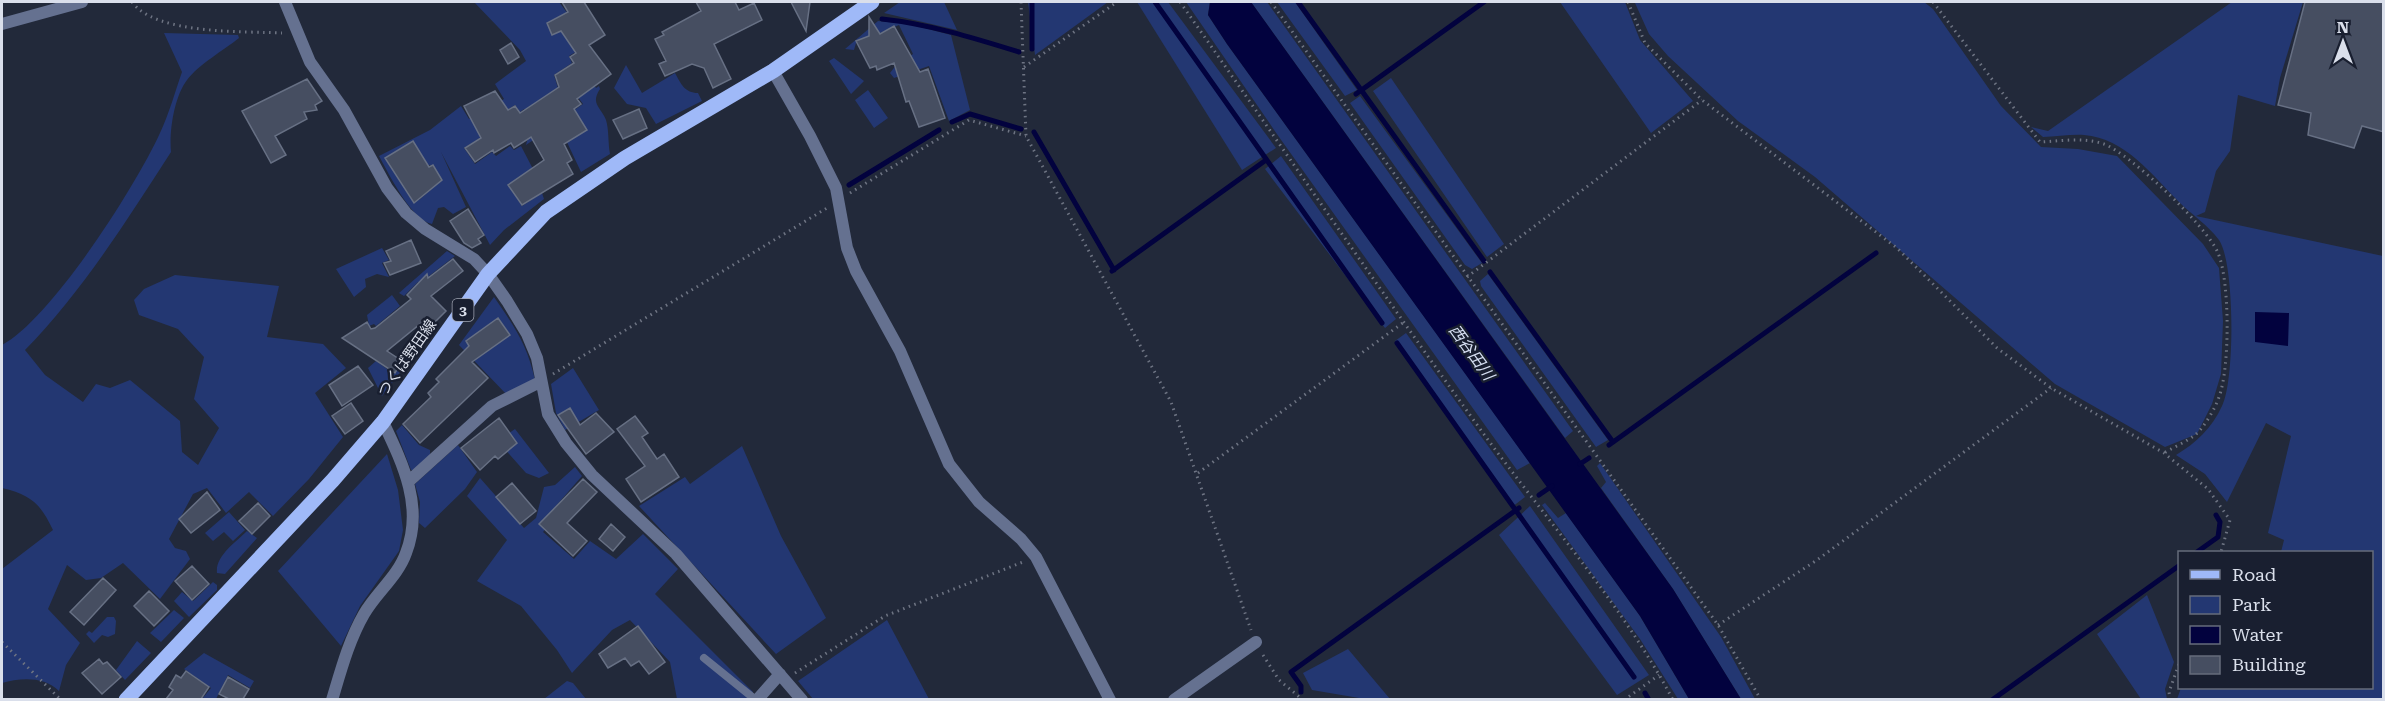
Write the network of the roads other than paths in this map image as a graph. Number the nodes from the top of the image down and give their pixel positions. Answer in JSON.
{"nodes":[{"id":1,"x":82,"y":2,"type":"edge"},
{"id":2,"x":285,"y":2,"type":"edge"},
{"id":3,"x":872,"y":2,"type":"edge"},
{"id":4,"x":2,"y":24,"type":"edge"},
{"id":5,"x":773,"y":71,"type":"junction"},
{"id":6,"x":488,"y":274,"type":"junction"},
{"id":7,"x":540,"y":382,"type":"junction"},
{"id":8,"x":383,"y":422,"type":"junction"},
{"id":9,"x":408,"y":482,"type":"junction"},
{"id":10,"x":1256,"y":642,"type":"road end"},
{"id":11,"x":704,"y":658,"type":"dead end"},
{"id":12,"x":782,"y":677,"type":"junction"},
{"id":13,"x":126,"y":699,"type":"edge"},
{"id":14,"x":332,"y":699,"type":"edge"},
{"id":15,"x":757,"y":699,"type":"edge"},
{"id":16,"x":802,"y":699,"type":"edge"},
{"id":17,"x":1110,"y":699,"type":"edge"},
{"id":18,"x":1174,"y":699,"type":"edge"}],
"edges":[{"from":1,"to":4,"type":"street"},
{"from":2,"to":6,"type":"street"},
{"from":3,"to":5,"type":"main road","name":"つくば野田線","number":"3"},
{"from":5,"to":6,"type":"main road","name":"つくば野田線","number":"3"},
{"from":5,"to":17,"type":"street"},
{"from":6,"to":7,"type":"street"},
{"from":6,"to":8,"type":"main road","name":"つくば野田線","number":"3"},
{"from":7,"to":9,"type":"street"},
{"from":7,"to":12,"type":"street"},
{"from":8,"to":9,"type":"street"},
{"from":8,"to":13,"type":"main road","name":"つくば野田線","number":"3"},
{"from":9,"to":14,"type":"street"},
{"from":10,"to":18,"type":"street"},
{"from":11,"to":15,"type":"lane"},
{"from":12,"to":15,"type":"street"},
{"from":12,"to":16,"type":"street"}]}
